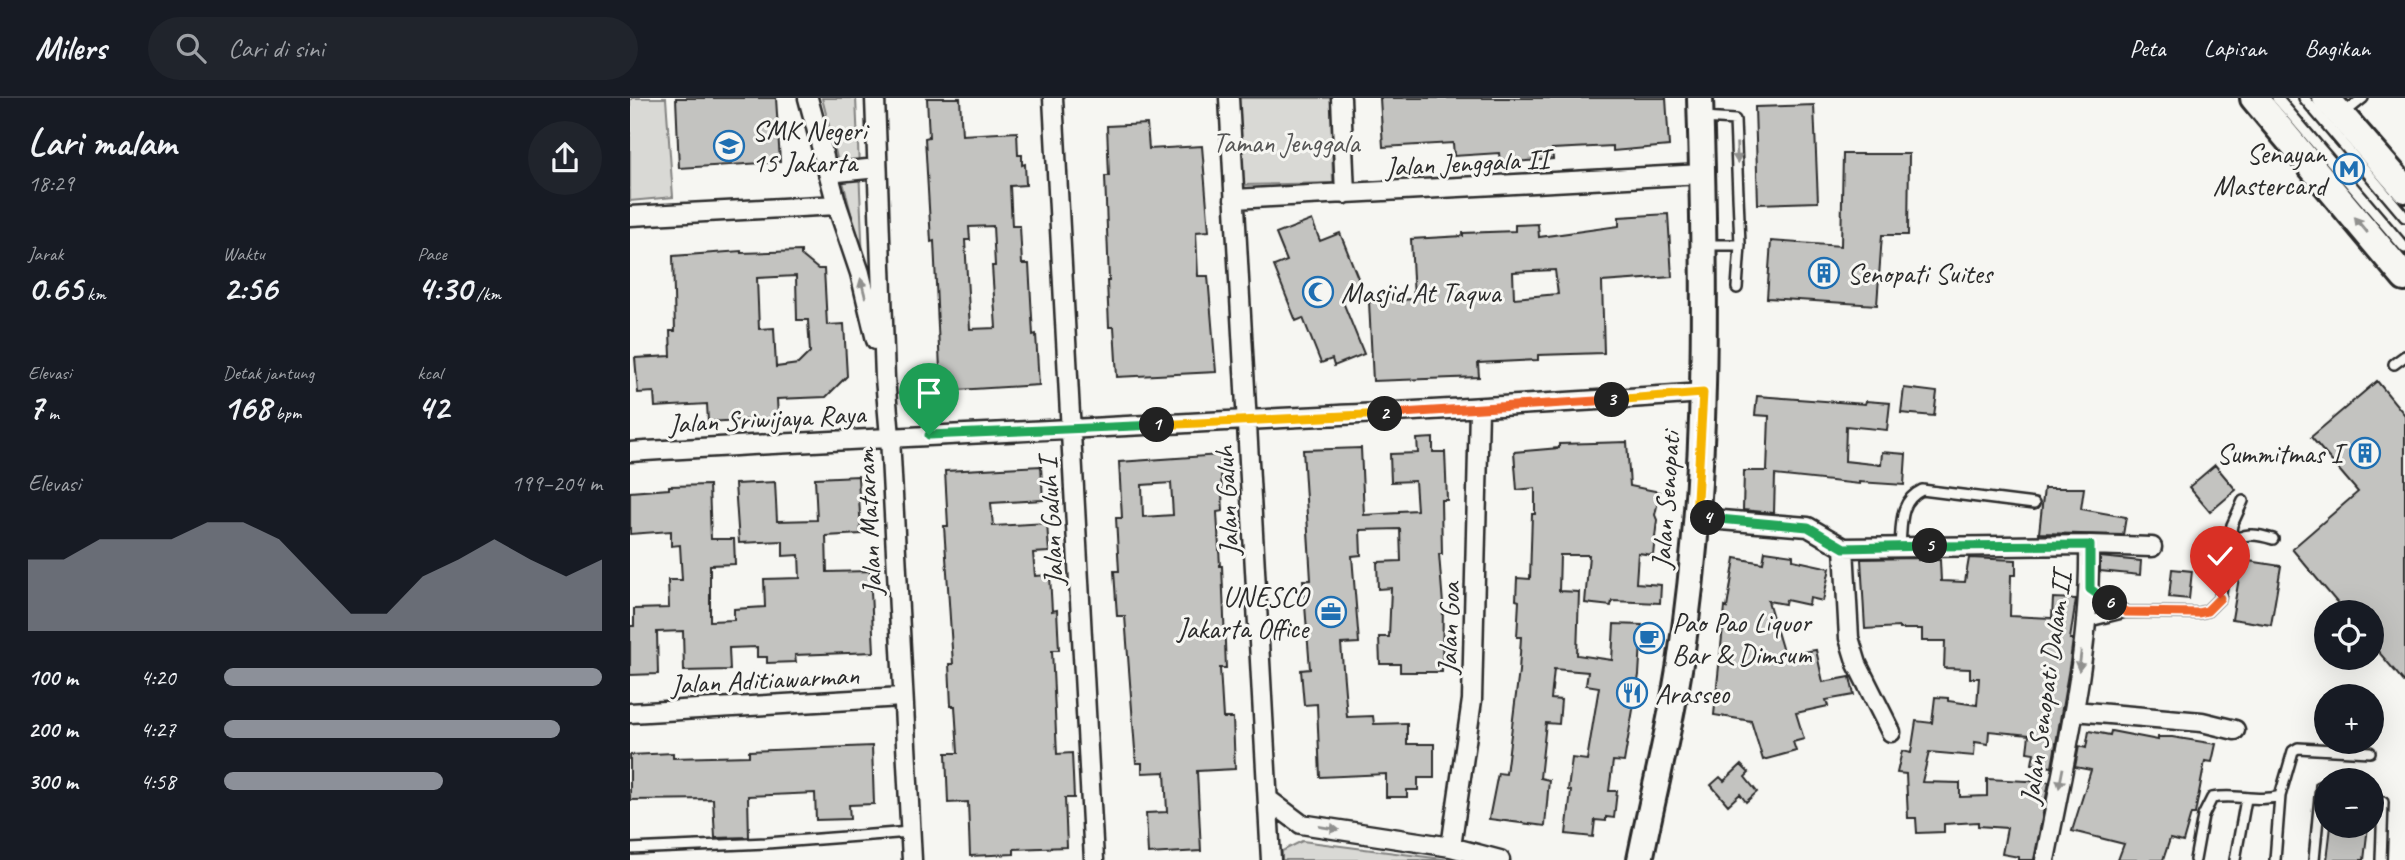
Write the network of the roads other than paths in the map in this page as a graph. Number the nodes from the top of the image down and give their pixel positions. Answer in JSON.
{"nodes":[{"id":1,"x":808,"y":98,"type":"edge"},
{"id":2,"x":875,"y":98,"type":"edge"},
{"id":3,"x":1053,"y":98,"type":"edge"},
{"id":4,"x":1229,"y":98,"type":"edge"},
{"id":5,"x":1341,"y":98,"type":"edge"},
{"id":6,"x":2253,"y":98,"type":"edge"},
{"id":7,"x":2277,"y":98,"type":"edge"},
{"id":8,"x":2304,"y":98,"type":"edge"},
{"id":9,"x":2363,"y":98,"type":"edge"},
{"id":10,"x":2333,"y":107,"type":"edge"},
{"id":11,"x":1700,"y":108,"type":"edge"},
{"id":12,"x":877,"y":168,"type":"junction"},
{"id":13,"x":828,"y":173,"type":"junction"},
{"id":14,"x":1702,"y":174,"type":"junction"},
{"id":15,"x":2404,"y":185,"type":"edge"},
{"id":16,"x":1345,"y":194,"type":"junction"},
{"id":17,"x":1234,"y":199,"type":"junction"},
{"id":18,"x":837,"y":205,"type":"junction"},
{"id":19,"x":630,"y":216,"type":"edge"},
{"id":20,"x":2405,"y":217,"type":"edge"},
{"id":21,"x":1702,"y":245,"type":"junction"},
{"id":22,"x":1740,"y":245,"type":"junction"},
{"id":23,"x":2405,"y":248,"type":"edge"},
{"id":24,"x":2405,"y":278,"type":"edge"},
{"id":25,"x":1737,"y":288,"type":"dead end"},
{"id":26,"x":2405,"y":356,"type":"edge"},
{"id":27,"x":2394,"y":365,"type":"dead end"},
{"id":28,"x":885,"y":378,"type":"junction"},
{"id":29,"x":1703,"y":393,"type":"junction"},
{"id":30,"x":1479,"y":409,"type":"junction"},
{"id":31,"x":1248,"y":421,"type":"junction"},
{"id":32,"x":1071,"y":429,"type":"junction"},
{"id":33,"x":891,"y":437,"type":"junction"},
{"id":34,"x":630,"y":452,"type":"edge"},
{"id":35,"x":2243,"y":501,"type":"dead end"},
{"id":36,"x":2034,"y":504,"type":"dead end"},
{"id":37,"x":1696,"y":517,"type":"junction"},
{"id":38,"x":2273,"y":539,"type":"dead end"},
{"id":39,"x":2228,"y":543,"type":"junction"},
{"id":40,"x":2090,"y":545,"type":"junction"},
{"id":41,"x":1900,"y":547,"type":"junction"},
{"id":42,"x":2152,"y":547,"type":"dead end"},
{"id":43,"x":1844,"y":548,"type":"junction"},
{"id":44,"x":2090,"y":589,"type":"junction"},
{"id":45,"x":2126,"y":612,"type":"junction"},
{"id":46,"x":2086,"y":622,"type":"junction"},
{"id":47,"x":902,"y":697,"type":"junction"},
{"id":48,"x":2074,"y":711,"type":"junction"},
{"id":49,"x":630,"y":713,"type":"edge"},
{"id":50,"x":2235,"y":730,"type":"dead end"},
{"id":51,"x":1891,"y":732,"type":"dead end"},
{"id":52,"x":2314,"y":749,"type":"edge"},
{"id":53,"x":2280,"y":796,"type":"junction"},
{"id":54,"x":2246,"y":799,"type":"junction"},
{"id":55,"x":1269,"y":800,"type":"junction"},
{"id":56,"x":1301,"y":824,"type":"junction"},
{"id":57,"x":910,"y":832,"type":"junction"},
{"id":58,"x":2316,"y":838,"type":"edge"},
{"id":59,"x":2382,"y":838,"type":"edge"},
{"id":60,"x":1451,"y":847,"type":"junction"},
{"id":61,"x":630,"y":849,"type":"edge"},
{"id":62,"x":1272,"y":856,"type":"edge"},
{"id":63,"x":2196,"y":857,"type":"edge"},
{"id":64,"x":1492,"y":859,"type":"edge"},
{"id":65,"x":912,"y":860,"type":"edge"},
{"id":66,"x":1094,"y":860,"type":"edge"},
{"id":67,"x":1640,"y":860,"type":"edge"},
{"id":68,"x":2045,"y":860,"type":"edge"},
{"id":69,"x":2185,"y":860,"type":"edge"},
{"id":70,"x":2235,"y":860,"type":"edge"},
{"id":71,"x":2275,"y":860,"type":"edge"},
{"id":72,"x":2314,"y":860,"type":"edge"},
{"id":73,"x":2381,"y":860,"type":"edge"}],
"edges":[{"from":1,"to":13,"type":"street"},
{"from":2,"to":12,"type":"street","name":"Jalan Mataram"},
{"from":3,"to":32,"type":"street","name":"Jalan Galuh I"},
{"from":4,"to":17,"type":"street","name":"Jalan Galuh"},
{"from":5,"to":16,"type":"street"},
{"from":24,"to":6,"type":"main road","one_way":true},
{"from":7,"to":23,"type":"lane"},
{"from":8,"to":20,"type":"lane"},
{"from":9,"to":10,"type":"lane"},
{"from":10,"to":15,"type":"main road"},
{"from":11,"to":14,"type":"main road","name":"Jalan Senopati"},
{"from":11,"to":22,"type":"lane","one_way":true},
{"from":12,"to":13,"type":"street"},
{"from":12,"to":28,"type":"street","name":"Jalan Mataram"},
{"from":13,"to":18,"type":"street"},
{"from":14,"to":16,"type":"street","name":"Jalan Jenggala II"},
{"from":14,"to":21,"type":"main road","name":"Jalan Senopati"},
{"from":16,"to":17,"type":"street","name":"Jalan Jenggala II"},
{"from":17,"to":31,"type":"street","name":"Jalan Galuh"},
{"from":18,"to":19,"type":"street"},
{"from":28,"to":18,"type":"street","one_way":true},
{"from":21,"to":22,"type":"lane"},
{"from":21,"to":29,"type":"main road","name":"Jalan Senopati"},
{"from":22,"to":25,"type":"lane"},
{"from":26,"to":27,"type":"lane"},
{"from":28,"to":33,"type":"street","name":"Jalan Mataram"},
{"from":29,"to":30,"type":"street","name":"Jalan Sriwijaya Raya"},
{"from":29,"to":37,"type":"main road","name":"Jalan Senopati"},
{"from":30,"to":31,"type":"street","name":"Jalan Sriwijaya Raya"},
{"from":30,"to":60,"type":"street","name":"Jalan Goa"},
{"from":31,"to":32,"type":"street","name":"Jalan Sriwijaya Raya"},
{"from":31,"to":55,"type":"street","name":"Jalan Galuh"},
{"from":32,"to":33,"type":"street","name":"Jalan Sriwijaya Raya"},
{"from":32,"to":66,"type":"street","name":"Jalan Galuh I"},
{"from":33,"to":34,"type":"street","name":"Jalan Sriwijaya Raya"},
{"from":33,"to":47,"type":"street","name":"Jalan Mataram"},
{"from":35,"to":39,"type":"lane"},
{"from":36,"to":41,"type":"lane"},
{"from":37,"to":43,"type":"street"},
{"from":37,"to":67,"type":"main road","name":"Jalan Senopati"},
{"from":38,"to":39,"type":"lane"},
{"from":39,"to":45,"type":"lane"},
{"from":40,"to":41,"type":"street","name":"Jalan Senopati Dalam II"},
{"from":40,"to":42,"type":"street"},
{"from":40,"to":44,"type":"street","name":"Jalan Senopati Dalam II"},
{"from":41,"to":43,"type":"street","name":"Jalan Senopati Dalam II"},
{"from":43,"to":51,"type":"street"},
{"from":44,"to":45,"type":"lane"},
{"from":44,"to":46,"type":"street","name":"Jalan Senopati Dalam II"},
{"from":45,"to":46,"type":"lane"},
{"from":46,"to":48,"type":"street","name":"Jalan Senopati Dalam II","one_way":true},
{"from":47,"to":49,"type":"street","name":"Jalan Aditiawarman"},
{"from":47,"to":57,"type":"street","name":"Jalan Mataram"},
{"from":48,"to":50,"type":"street"},
{"from":48,"to":68,"type":"street","name":"Jalan Senopati Dalam II","one_way":true},
{"from":52,"to":53,"type":"lane"},
{"from":53,"to":54,"type":"lane"},
{"from":53,"to":71,"type":"lane"},
{"from":54,"to":63,"type":"lane"},
{"from":54,"to":70,"type":"lane"},
{"from":55,"to":56,"type":"street"},
{"from":55,"to":62,"type":"street","name":"Jalan Galuh"},
{"from":56,"to":60,"type":"street","one_way":true},
{"from":56,"to":62,"type":"street"},
{"from":57,"to":61,"type":"lane"},
{"from":57,"to":65,"type":"street","name":"Jalan Mataram"},
{"from":58,"to":72,"type":"lane"},
{"from":59,"to":73,"type":"lane"},
{"from":60,"to":64,"type":"street"},
{"from":63,"to":69,"type":"lane"}]}
